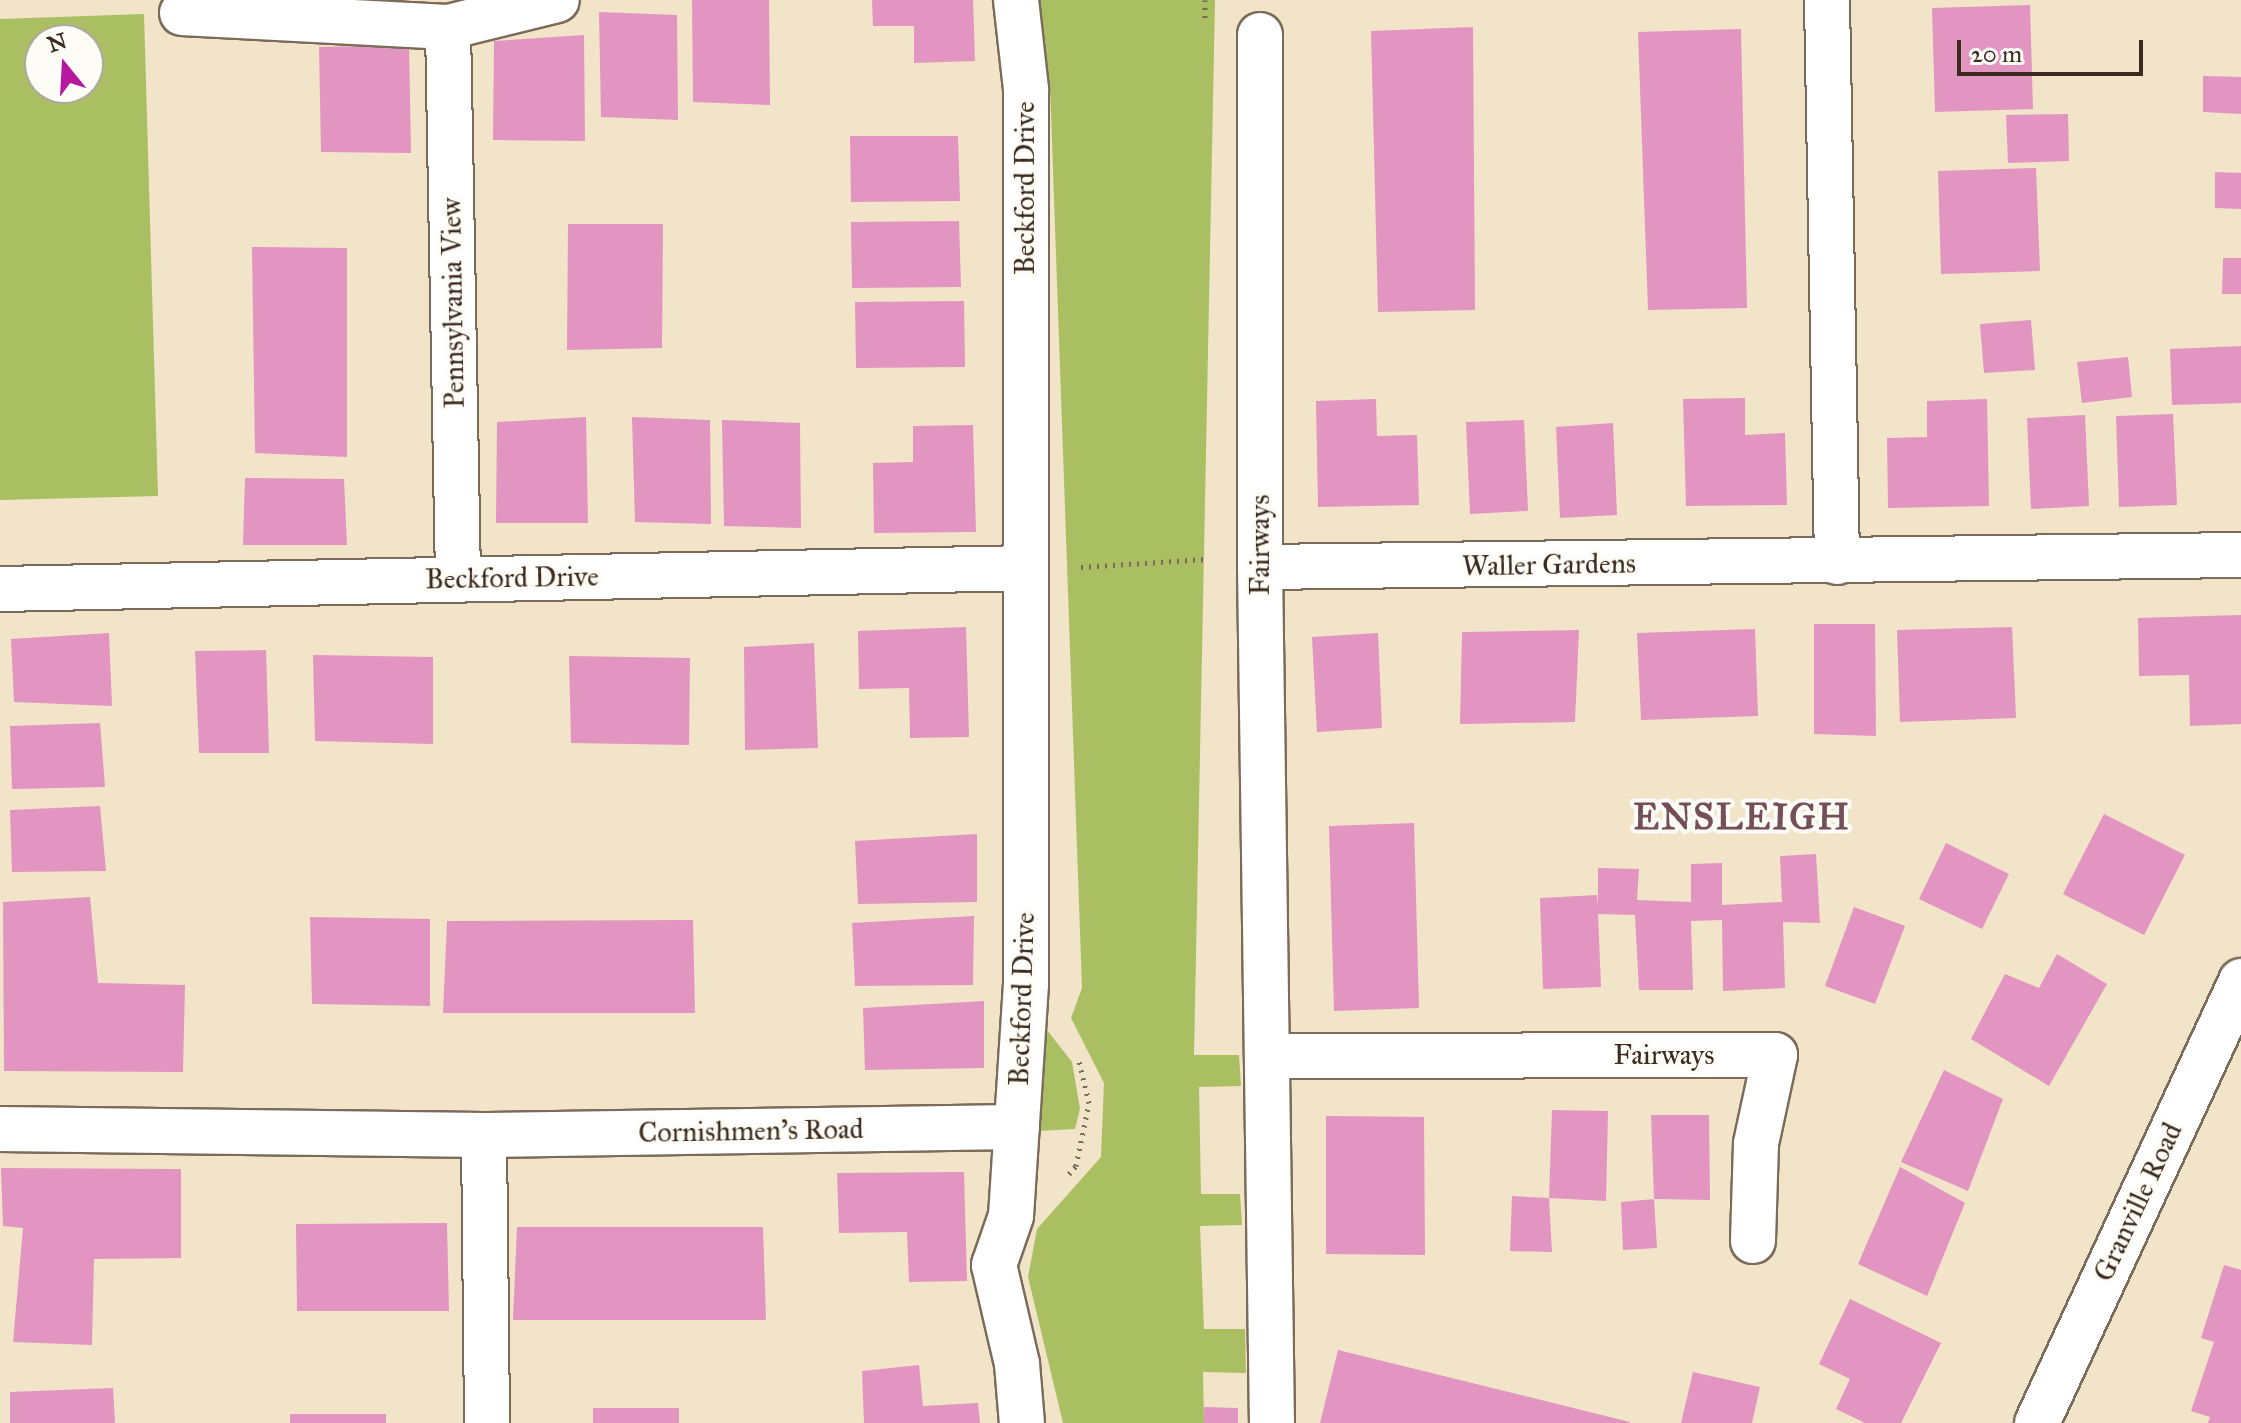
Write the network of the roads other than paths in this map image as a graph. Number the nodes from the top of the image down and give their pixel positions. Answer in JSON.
{"nodes":[{"id":1,"x":557,"y":0,"type":"edge"},
{"id":2,"x":1016,"y":0,"type":"edge"},
{"id":3,"x":1827,"y":0,"type":"edge"},
{"id":4,"x":182,"y":13,"type":"dead end"},
{"id":5,"x":448,"y":27,"type":"junction"},
{"id":6,"x":1260,"y":35,"type":"dead end"},
{"id":7,"x":2241,"y":555,"type":"edge"},
{"id":8,"x":1837,"y":562,"type":"junction"},
{"id":9,"x":1260,"y":567,"type":"junction"},
{"id":10,"x":1024,"y":568,"type":"junction"},
{"id":11,"x":458,"y":579,"type":"junction"},
{"id":12,"x":0,"y":589,"type":"edge"},
{"id":13,"x":2241,"y":981,"type":"edge"},
{"id":14,"x":1269,"y":1056,"type":"junction"},
{"id":15,"x":1017,"y":1127,"type":"junction"},
{"id":16,"x":0,"y":1129,"type":"edge"},
{"id":17,"x":484,"y":1135,"type":"junction"},
{"id":18,"x":1753,"y":1241,"type":"dead end"},
{"id":19,"x":487,"y":1423,"type":"edge"},
{"id":20,"x":1022,"y":1423,"type":"edge"},
{"id":21,"x":1272,"y":1423,"type":"edge"},
{"id":22,"x":2037,"y":1423,"type":"edge"}],
"edges":[{"from":1,"to":5,"type":"street"},
{"from":2,"to":10,"type":"street","name":"Beckford Drive"},
{"from":3,"to":8,"type":"street"},
{"from":4,"to":5,"type":"street"},
{"from":5,"to":11,"type":"street","name":"Pennsylvania View"},
{"from":6,"to":9,"type":"street","name":"Fairways"},
{"from":7,"to":8,"type":"street","name":"Waller Gardens"},
{"from":8,"to":9,"type":"street","name":"Waller Gardens"},
{"from":9,"to":14,"type":"street","name":"Fairways"},
{"from":10,"to":11,"type":"street","name":"Beckford Drive"},
{"from":10,"to":15,"type":"street","name":"Beckford Drive"},
{"from":11,"to":12,"type":"street","name":"Beckford Drive"},
{"from":13,"to":22,"type":"street","name":"Granville Road"},
{"from":14,"to":18,"type":"street","name":"Fairways"},
{"from":14,"to":21,"type":"street","name":"Fairways"},
{"from":15,"to":17,"type":"street","name":"Cornishmen's Road"},
{"from":15,"to":20,"type":"street","name":"Beckford Drive"},
{"from":16,"to":17,"type":"street","name":"Cornishmen's Road"},
{"from":17,"to":19,"type":"street"}]}
